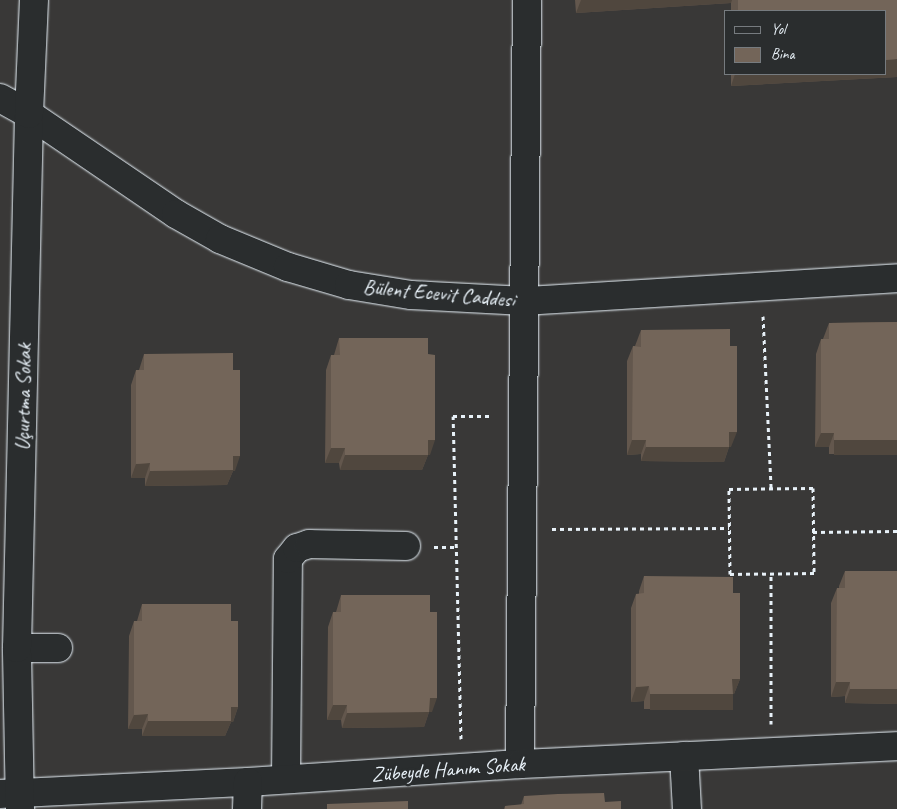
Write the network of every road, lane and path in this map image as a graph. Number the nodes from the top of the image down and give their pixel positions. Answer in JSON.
{"nodes":[{"id":1,"x":34,"y":0,"type":"edge"},
{"id":2,"x":527,"y":0,"type":"edge"},
{"id":3,"x":0,"y":98,"type":"edge"},
{"id":4,"x":29,"y":114,"type":"junction"},
{"id":5,"x":897,"y":278,"type":"edge"},
{"id":6,"x":761,"y":286,"type":"junction"},
{"id":7,"x":525,"y":301,"type":"junction"},
{"id":8,"x":524,"y":416,"type":"junction"},
{"id":9,"x":11,"y":476,"type":"edge"},
{"id":10,"x":771,"y":488,"type":"junction"},
{"id":11,"x":729,"y":528,"type":"junction"},
{"id":12,"x":523,"y":530,"type":"junction"},
{"id":13,"x":897,"y":531,"type":"edge"},
{"id":14,"x":813,"y":532,"type":"junction"},
{"id":15,"x":406,"y":546,"type":"dead end"},
{"id":16,"x":771,"y":574,"type":"junction"},
{"id":17,"x":17,"y":648,"type":"junction"},
{"id":18,"x":58,"y":648,"type":"dead end"},
{"id":19,"x":897,"y":746,"type":"edge"},
{"id":20,"x":771,"y":752,"type":"junction"},
{"id":21,"x":684,"y":756,"type":"junction"},
{"id":22,"x":520,"y":764,"type":"junction"},
{"id":23,"x":462,"y":768,"type":"junction"},
{"id":24,"x":286,"y":779,"type":"junction"},
{"id":25,"x":248,"y":782,"type":"junction"},
{"id":26,"x":13,"y":799,"type":"edge"},
{"id":27,"x":247,"y":809,"type":"edge"},
{"id":28,"x":687,"y":809,"type":"edge"}],
"edges":[{"from":1,"to":4,"type":"street","name":"Uçurtma Sokak"},
{"from":2,"to":7,"type":"street"},
{"from":3,"to":4,"type":"street","name":"Bülent Ecevit Caddesi"},
{"from":4,"to":7,"type":"street","name":"Bülent Ecevit Caddesi"},
{"from":4,"to":9,"type":"street","name":"Uçurtma Sokak"},
{"from":5,"to":6,"type":"street","name":"Bülent Ecevit Caddesi"},
{"from":6,"to":7,"type":"street","name":"Bülent Ecevit Caddesi"},
{"from":6,"to":10,"type":"path"},
{"from":7,"to":8,"type":"street"},
{"from":8,"to":12,"type":"street"},
{"from":8,"to":23,"type":"path"},
{"from":9,"to":17,"type":"street","name":"Uçurtma Sokak"},
{"from":10,"to":11,"type":"path"},
{"from":10,"to":14,"type":"path"},
{"from":11,"to":12,"type":"path"},
{"from":11,"to":16,"type":"path"},
{"from":12,"to":22,"type":"street"},
{"from":13,"to":14,"type":"path"},
{"from":14,"to":16,"type":"path"},
{"from":15,"to":24,"type":"street"},
{"from":16,"to":20,"type":"path"},
{"from":17,"to":18,"type":"street"},
{"from":17,"to":26,"type":"street","name":"Uçurtma Sokak"},
{"from":19,"to":20,"type":"street","name":"Zübeyde Hanım Sokak"},
{"from":20,"to":21,"type":"street","name":"Zübeyde Hanım Sokak"},
{"from":21,"to":22,"type":"street","name":"Zübeyde Hanım Sokak"},
{"from":21,"to":28,"type":"street"},
{"from":22,"to":23,"type":"street","name":"Zübeyde Hanım Sokak"},
{"from":23,"to":24,"type":"street","name":"Zübeyde Hanım Sokak"},
{"from":24,"to":25,"type":"street","name":"Zübeyde Hanım Sokak"},
{"from":25,"to":26,"type":"street","name":"Zübeyde Hanım Sokak"},
{"from":25,"to":27,"type":"street"}]}
